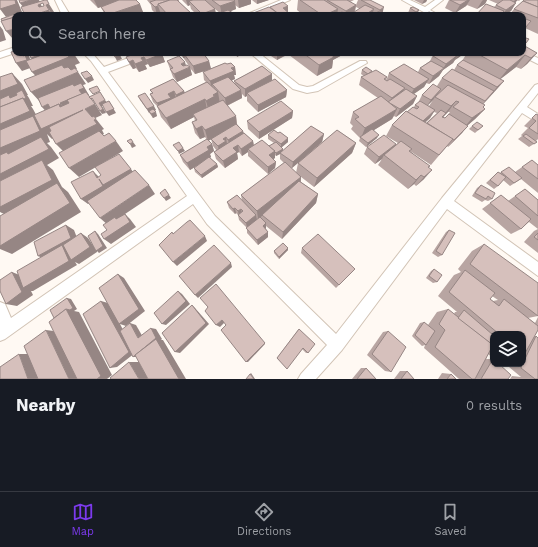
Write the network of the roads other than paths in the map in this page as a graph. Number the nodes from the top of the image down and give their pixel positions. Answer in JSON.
{"nodes":[{"id":1,"x":58,"y":0,"type":"edge"},
{"id":2,"x":287,"y":0,"type":"edge"},
{"id":3,"x":405,"y":0,"type":"edge"},
{"id":4,"x":440,"y":0,"type":"edge"},
{"id":5,"x":425,"y":10,"type":"junction"},
{"id":6,"x":64,"y":12,"type":"edge"},
{"id":7,"x":256,"y":12,"type":"edge"},
{"id":8,"x":429,"y":12,"type":"edge"},
{"id":9,"x":12,"y":51,"type":"edge"},
{"id":10,"x":0,"y":55,"type":"edge"},
{"id":11,"x":90,"y":56,"type":"edge"},
{"id":12,"x":142,"y":56,"type":"edge"},
{"id":13,"x":258,"y":56,"type":"edge"},
{"id":14,"x":526,"y":56,"type":"edge"},
{"id":15,"x":538,"y":61,"type":"edge"},
{"id":16,"x":364,"y":63,"type":"dead end"},
{"id":17,"x":102,"y":71,"type":"junction"},
{"id":18,"x":538,"y":87,"type":"edge"},
{"id":19,"x":522,"y":108,"type":"junction"},
{"id":20,"x":538,"y":119,"type":"edge"},
{"id":21,"x":194,"y":197,"type":"junction"},
{"id":22,"x":446,"y":202,"type":"junction"},
{"id":23,"x":538,"y":270,"type":"edge"},
{"id":24,"x":0,"y":309,"type":"edge"},
{"id":25,"x":4,"y":331,"type":"edge"},
{"id":26,"x":337,"y":345,"type":"junction"},
{"id":27,"x":306,"y":379,"type":"edge"}],
"edges":[{"from":1,"to":6,"type":"street"},
{"from":2,"to":7,"type":"street"},
{"from":3,"to":5,"type":"street"},
{"from":4,"to":5,"type":"street"},
{"from":5,"to":8,"type":"street"},
{"from":9,"to":10,"type":"street"},
{"from":11,"to":17,"type":"street"},
{"from":12,"to":17,"type":"street"},
{"from":13,"to":16,"type":"street"},
{"from":14,"to":15,"type":"street"},
{"from":17,"to":21,"type":"street"},
{"from":18,"to":19,"type":"street"},
{"from":19,"to":20,"type":"street"},
{"from":19,"to":22,"type":"street"},
{"from":21,"to":25,"type":"street"},
{"from":21,"to":26,"type":"street"},
{"from":22,"to":23,"type":"street"},
{"from":22,"to":26,"type":"street"},
{"from":24,"to":25,"type":"street"},
{"from":26,"to":27,"type":"street"}]}
